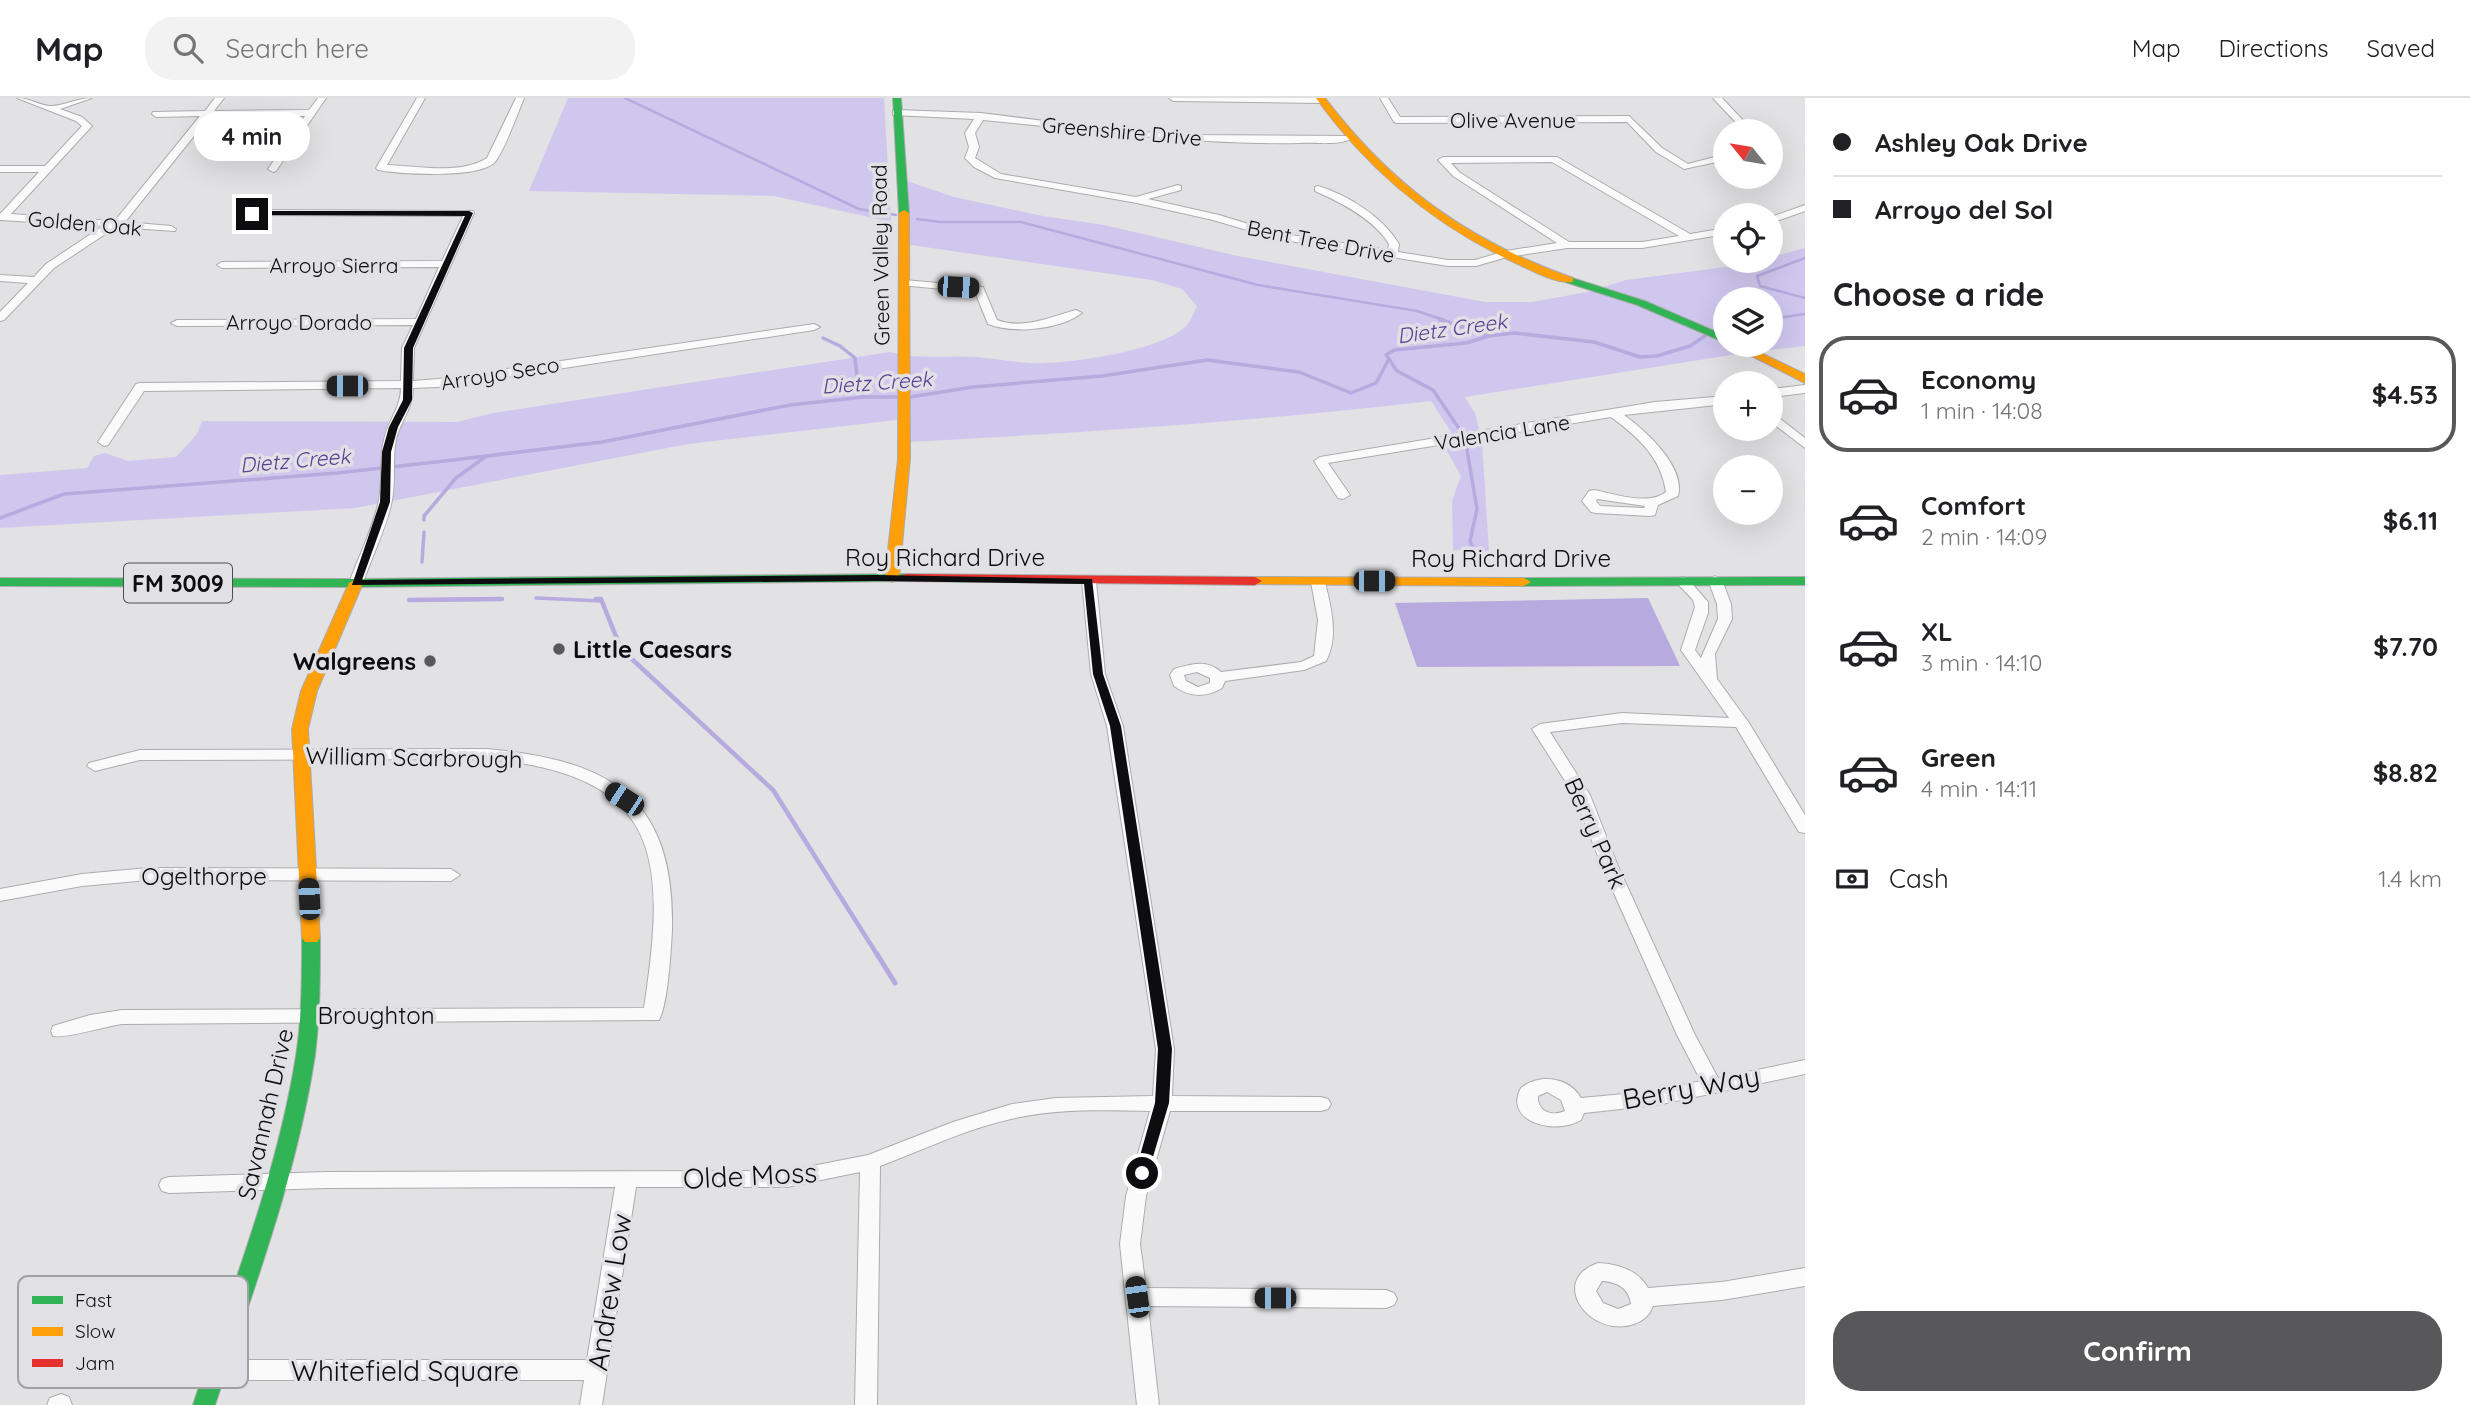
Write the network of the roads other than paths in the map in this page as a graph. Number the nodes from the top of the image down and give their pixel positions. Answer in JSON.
{"nodes":[{"id":1,"x":21,"y":98,"type":"edge"},
{"id":2,"x":88,"y":98,"type":"edge"},
{"id":3,"x":220,"y":98,"type":"edge"},
{"id":4,"x":322,"y":98,"type":"edge"},
{"id":5,"x":421,"y":98,"type":"edge"},
{"id":6,"x":520,"y":98,"type":"edge"},
{"id":7,"x":1173,"y":98,"type":"edge"},
{"id":8,"x":1384,"y":98,"type":"edge"},
{"id":9,"x":1717,"y":98,"type":"edge"},
{"id":10,"x":1321,"y":99,"type":"edge"},
{"id":11,"x":1255,"y":100,"type":"edge"},
{"id":12,"x":897,"y":105,"type":"edge"},
{"id":13,"x":51,"y":109,"type":"junction"},
{"id":14,"x":311,"y":113,"type":"junction"},
{"id":15,"x":156,"y":114,"type":"dead end"},
{"id":16,"x":208,"y":114,"type":"junction"},
{"id":17,"x":981,"y":116,"type":"junction"},
{"id":18,"x":1737,"y":119,"type":"edge"},
{"id":19,"x":1348,"y":138,"type":"junction"},
{"id":20,"x":1713,"y":160,"type":"edge"},
{"id":21,"x":0,"y":169,"type":"edge"},
{"id":22,"x":48,"y":169,"type":"junction"},
{"id":23,"x":273,"y":169,"type":"dead end"},
{"id":24,"x":1178,"y":188,"type":"dead end"},
{"id":25,"x":1318,"y":189,"type":"dead end"},
{"id":26,"x":1137,"y":200,"type":"junction"},
{"id":27,"x":1805,"y":208,"type":"edge"},
{"id":28,"x":252,"y":214,"type":"dead end"},
{"id":29,"x":1783,"y":216,"type":"edge"},
{"id":30,"x":2,"y":217,"type":"edge"},
{"id":31,"x":112,"y":225,"type":"junction"},
{"id":32,"x":171,"y":229,"type":"dead end"},
{"id":33,"x":1713,"y":233,"type":"edge"},
{"id":34,"x":1688,"y":237,"type":"junction"},
{"id":35,"x":1567,"y":246,"type":"junction"},
{"id":36,"x":1506,"y":254,"type":"junction"},
{"id":37,"x":1392,"y":256,"type":"junction"},
{"id":38,"x":446,"y":264,"type":"junction"},
{"id":39,"x":222,"y":265,"type":"dead end"},
{"id":40,"x":0,"y":278,"type":"edge"},
{"id":41,"x":36,"y":280,"type":"junction"},
{"id":42,"x":904,"y":288,"type":"junction"},
{"id":43,"x":1076,"y":313,"type":"dead end"},
{"id":44,"x":0,"y":318,"type":"edge"},
{"id":45,"x":420,"y":322,"type":"junction"},
{"id":46,"x":177,"y":323,"type":"dead end"},
{"id":47,"x":814,"y":327,"type":"dead end"},
{"id":48,"x":1713,"y":334,"type":"edge"},
{"id":49,"x":1760,"y":357,"type":"edge"},
{"id":50,"x":1805,"y":379,"type":"edge"},
{"id":51,"x":409,"y":385,"type":"junction"},
{"id":52,"x":1805,"y":389,"type":"edge"},
{"id":53,"x":1783,"y":392,"type":"edge"},
{"id":54,"x":1713,"y":401,"type":"edge"},
{"id":55,"x":1615,"y":414,"type":"junction"},
{"id":56,"x":1783,"y":426,"type":"edge"},
{"id":57,"x":104,"y":442,"type":"dead end"},
{"id":58,"x":1805,"y":444,"type":"edge"},
{"id":59,"x":1343,"y":495,"type":"dead end"},
{"id":60,"x":1652,"y":502,"type":"dead end"},
{"id":61,"x":892,"y":578,"type":"junction"},
{"id":62,"x":1715,"y":580,"type":"junction"},
{"id":63,"x":1805,"y":580,"type":"edge"},
{"id":64,"x":1089,"y":581,"type":"junction"},
{"id":65,"x":1682,"y":581,"type":"junction"},
{"id":66,"x":0,"y":582,"type":"edge"},
{"id":67,"x":1318,"y":582,"type":"junction"},
{"id":68,"x":356,"y":583,"type":"junction"},
{"id":69,"x":1694,"y":628,"type":"junction"},
{"id":70,"x":1717,"y":635,"type":"junction"},
{"id":71,"x":1218,"y":677,"type":"dead end"},
{"id":72,"x":1711,"y":677,"type":"junction"},
{"id":73,"x":1741,"y":723,"type":"junction"},
{"id":74,"x":300,"y":755,"type":"junction"},
{"id":75,"x":95,"y":766,"type":"dead end"},
{"id":76,"x":1805,"y":828,"type":"edge"},
{"id":77,"x":452,"y":875,"type":"dead end"},
{"id":78,"x":308,"y":876,"type":"junction"},
{"id":79,"x":0,"y":895,"type":"edge"},
{"id":80,"x":310,"y":1015,"type":"junction"},
{"id":81,"x":652,"y":1015,"type":"joint"},
{"id":82,"x":60,"y":1031,"type":"dead end"},
{"id":83,"x":1805,"y":1067,"type":"edge"},
{"id":84,"x":1713,"y":1086,"type":"junction"},
{"id":85,"x":1162,"y":1103,"type":"junction"},
{"id":86,"x":1321,"y":1104,"type":"dead end"},
{"id":87,"x":1576,"y":1106,"type":"dead end"},
{"id":88,"x":870,"y":1162,"type":"junction"},
{"id":89,"x":627,"y":1179,"type":"junction"},
{"id":90,"x":275,"y":1182,"type":"junction"},
{"id":91,"x":169,"y":1185,"type":"dead end"},
{"id":92,"x":244,"y":1276,"type":"edge"},
{"id":93,"x":1805,"y":1277,"type":"edge"},
{"id":94,"x":1137,"y":1297,"type":"junction"},
{"id":95,"x":1642,"y":1297,"type":"dead end"},
{"id":96,"x":1386,"y":1299,"type":"dead end"},
{"id":97,"x":248,"y":1370,"type":"edge"},
{"id":98,"x":596,"y":1370,"type":"junction"},
{"id":99,"x":209,"y":1388,"type":"edge"},
{"id":100,"x":204,"y":1405,"type":"edge"},
{"id":101,"x":591,"y":1405,"type":"edge"},
{"id":102,"x":866,"y":1405,"type":"edge"},
{"id":103,"x":1148,"y":1405,"type":"edge"}],
"edges":[{"from":1,"to":13,"type":"street"},
{"from":2,"to":13,"type":"street"},
{"from":3,"to":16,"type":"street"},
{"from":4,"to":14,"type":"street"},
{"from":5,"to":6,"type":"street"},
{"from":7,"to":11,"type":"street"},
{"from":8,"to":20,"type":"street","name":"Olive Avenue"},
{"from":9,"to":18,"type":"street"},
{"from":10,"to":11,"type":"street"},
{"from":10,"to":19,"type":"street"},
{"from":12,"to":17,"type":"street","name":"Greenshire Drive"},
{"from":12,"to":42,"type":"street","name":"Green Valley Road"},
{"from":13,"to":22,"type":"street"},
{"from":14,"to":16,"type":"street"},
{"from":14,"to":23,"type":"street"},
{"from":15,"to":16,"type":"street"},
{"from":16,"to":31,"type":"street"},
{"from":17,"to":19,"type":"street","name":"Greenshire Drive"},
{"from":17,"to":26,"type":"street","name":"Bent Tree Drive"},
{"from":19,"to":36,"type":"street"},
{"from":21,"to":22,"type":"street"},
{"from":22,"to":30,"type":"street"},
{"from":24,"to":26,"type":"street"},
{"from":25,"to":37,"type":"street"},
{"from":26,"to":37,"type":"street","name":"Bent Tree Drive"},
{"from":27,"to":29,"type":"street"},
{"from":28,"to":38,"type":"street"},
{"from":30,"to":31,"type":"street","name":"Golden Oak"},
{"from":31,"to":32,"type":"street","name":"Golden Oak"},
{"from":31,"to":41,"type":"street"},
{"from":33,"to":34,"type":"street","name":"Bent Tree Drive"},
{"from":34,"to":35,"type":"street","name":"Bent Tree Drive"},
{"from":34,"to":35,"type":"street"},
{"from":35,"to":36,"type":"street","name":"Bent Tree Drive"},
{"from":36,"to":37,"type":"street","name":"Bent Tree Drive"},
{"from":36,"to":48,"type":"street"},
{"from":38,"to":39,"type":"street","name":"Arroyo Sierra"},
{"from":38,"to":45,"type":"street"},
{"from":40,"to":41,"type":"street"},
{"from":41,"to":44,"type":"street"},
{"from":42,"to":43,"type":"street"},
{"from":42,"to":61,"type":"street","name":"Green Valley Road"},
{"from":45,"to":46,"type":"street","name":"Arroyo Dorado"},
{"from":45,"to":51,"type":"street"},
{"from":47,"to":51,"type":"street","name":"Arroyo Seco"},
{"from":49,"to":50,"type":"street"},
{"from":51,"to":57,"type":"street","name":"Arroyo Seco"},
{"from":51,"to":68,"type":"street"},
{"from":52,"to":53,"type":"street"},
{"from":54,"to":55,"type":"street","name":"Valencia Lane"},
{"from":55,"to":59,"type":"street","name":"Valencia Lane"},
{"from":55,"to":60,"type":"street"},
{"from":56,"to":58,"type":"street"},
{"from":61,"to":64,"type":"street","name":"Roy Richard Drive","number":"FM 3009"},
{"from":61,"to":68,"type":"street","name":"Roy Richard Drive","number":"FM 3009"},
{"from":62,"to":63,"type":"street","name":"Roy Richard Drive","number":"FM 3009"},
{"from":62,"to":65,"type":"street","name":"Roy Richard Drive","number":"FM 3009"},
{"from":62,"to":70,"type":"street"},
{"from":64,"to":67,"type":"street","name":"Roy Richard Drive","number":"FM 3009"},
{"from":64,"to":85,"type":"street"},
{"from":65,"to":67,"type":"street","name":"Roy Richard Drive","number":"FM 3009"},
{"from":65,"to":69,"type":"street"},
{"from":66,"to":68,"type":"street","name":"Roy Richard Drive","number":"FM 3009"},
{"from":67,"to":71,"type":"street"},
{"from":68,"to":74,"type":"street","name":"Savannah Drive"},
{"from":69,"to":70,"type":"street"},
{"from":69,"to":72,"type":"street"},
{"from":70,"to":72,"type":"street"},
{"from":72,"to":73,"type":"street"},
{"from":73,"to":76,"type":"street"},
{"from":73,"to":84,"type":"street","name":"Berry Park"},
{"from":74,"to":75,"type":"street","name":"William Scarbrough"},
{"from":74,"to":78,"type":"street","name":"Savannah Drive"},
{"from":74,"to":81,"type":"street","name":"William Scarbrough"},
{"from":77,"to":78,"type":"street","name":"Ogelthorpe"},
{"from":78,"to":79,"type":"street","name":"Ogelthorpe"},
{"from":78,"to":80,"type":"street","name":"Savannah Drive"},
{"from":80,"to":81,"type":"street","name":"Broughton"},
{"from":80,"to":82,"type":"street","name":"Broughton"},
{"from":80,"to":90,"type":"street","name":"Savannah Drive"},
{"from":83,"to":84,"type":"street","name":"Berry Way"},
{"from":84,"to":87,"type":"street","name":"Berry Way"},
{"from":85,"to":86,"type":"street","name":"Olde Moss"},
{"from":85,"to":88,"type":"street","name":"Olde Moss"},
{"from":85,"to":94,"type":"street"},
{"from":88,"to":89,"type":"street","name":"Olde Moss"},
{"from":88,"to":102,"type":"street"},
{"from":89,"to":90,"type":"street","name":"Olde Moss"},
{"from":89,"to":98,"type":"street","name":"Andrew Low"},
{"from":90,"to":91,"type":"street","name":"Olde Moss"},
{"from":90,"to":92,"type":"street","name":"Savannah Drive"},
{"from":93,"to":95,"type":"street"},
{"from":94,"to":96,"type":"street"},
{"from":94,"to":103,"type":"street"},
{"from":97,"to":98,"type":"street","name":"Whitefield Square"},
{"from":98,"to":101,"type":"street","name":"Andrew Low"},
{"from":99,"to":100,"type":"street","name":"Savannah Drive"}]}
